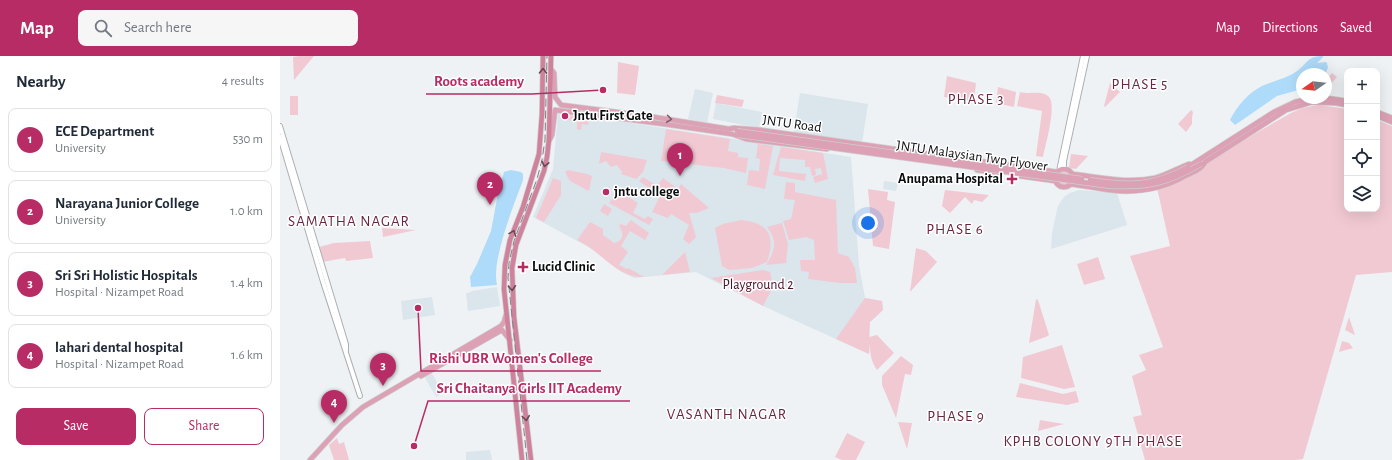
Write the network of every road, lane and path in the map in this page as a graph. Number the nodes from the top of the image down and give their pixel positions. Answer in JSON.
{"nodes":[{"id":1,"x":543,"y":56,"type":"edge"},
{"id":2,"x":551,"y":56,"type":"edge"},
{"id":3,"x":1083,"y":56,"type":"edge"},
{"id":4,"x":1087,"y":56,"type":"edge"},
{"id":5,"x":551,"y":69,"type":"junction"},
{"id":6,"x":1332,"y":99,"type":"edge"},
{"id":7,"x":1344,"y":101,"type":"edge"},
{"id":8,"x":1296,"y":102,"type":"edge"},
{"id":9,"x":1344,"y":104,"type":"edge"},
{"id":10,"x":561,"y":105,"type":"junction"},
{"id":11,"x":603,"y":110,"type":"junction"},
{"id":12,"x":562,"y":112,"type":"junction"},
{"id":13,"x":1380,"y":113,"type":"edge"},
{"id":14,"x":602,"y":116,"type":"junction"},
{"id":15,"x":1380,"y":117,"type":"edge"},
{"id":16,"x":1392,"y":118,"type":"edge"},
{"id":17,"x":1392,"y":122,"type":"edge"},
{"id":18,"x":280,"y":126,"type":"edge"},
{"id":19,"x":728,"y":129,"type":"junction"},
{"id":20,"x":738,"y":132,"type":"junction"},
{"id":21,"x":732,"y":134,"type":"junction"},
{"id":22,"x":280,"y":137,"type":"edge"},
{"id":23,"x":549,"y":142,"type":"junction"},
{"id":24,"x":985,"y":162,"type":"junction"},
{"id":25,"x":1203,"y":163,"type":"junction"},
{"id":26,"x":1193,"y":164,"type":"junction"},
{"id":27,"x":983,"y":171,"type":"junction"},
{"id":28,"x":1060,"y":171,"type":"junction"},
{"id":29,"x":1072,"y":174,"type":"junction"},
{"id":30,"x":1098,"y":178,"type":"junction"},
{"id":31,"x":1056,"y":181,"type":"junction"},
{"id":32,"x":1070,"y":184,"type":"junction"},
{"id":33,"x":1097,"y":188,"type":"junction"},
{"id":34,"x":523,"y":207,"type":"junction"},
{"id":35,"x":528,"y":210,"type":"junction"},
{"id":36,"x":519,"y":215,"type":"junction"},
{"id":37,"x":526,"y":218,"type":"junction"},
{"id":38,"x":312,"y":241,"type":"junction"},
{"id":39,"x":507,"y":314,"type":"junction"},
{"id":40,"x":510,"y":341,"type":"junction"},
{"id":41,"x":360,"y":396,"type":"dead end"},
{"id":42,"x":312,"y":460,"type":"edge"},
{"id":43,"x":522,"y":460,"type":"edge"},
{"id":44,"x":531,"y":460,"type":"edge"}],
"edges":[{"from":34,"to":1,"type":"highway","one_way":true},
{"from":2,"to":5,"type":"highway"},
{"from":3,"to":28,"type":"main road"},
{"from":4,"to":28,"type":"main road"},
{"from":5,"to":10,"type":"main road"},
{"from":5,"to":23,"type":"highway"},
{"from":6,"to":7,"type":"main road"},
{"from":8,"to":26,"type":"main road"},
{"from":9,"to":25,"type":"main road"},
{"from":10,"to":11,"type":"main road","name":"JNTU Road"},
{"from":10,"to":12,"type":"main road"},
{"from":11,"to":14,"type":"main road"},
{"from":11,"to":19,"type":"main road","name":"JNTU Road","one_way":true},
{"from":12,"to":14,"type":"main road","name":"JNTU Road"},
{"from":12,"to":23,"type":"main road"},
{"from":13,"to":16,"type":"main road"},
{"from":14,"to":21,"type":"main road","name":"JNTU Road"},
{"from":15,"to":17,"type":"main road"},
{"from":18,"to":38,"type":"main road"},
{"from":19,"to":20,"type":"main road","name":"JNTU Malaysian Twp Flyover"},
{"from":19,"to":24,"type":"main road","name":"JNTU Road"},
{"from":20,"to":21,"type":"main road","name":"JNTU Malaysian Twp Flyover"},
{"from":20,"to":25,"type":"main road","name":"JNTU Malaysian Twp Flyover","bridge":true},
{"from":20,"to":26,"type":"main road","name":"JNTU Malaysian Twp Flyover","bridge":true},
{"from":21,"to":27,"type":"main road","name":"JNTU Road"},
{"from":22,"to":38,"type":"main road"},
{"from":23,"to":35,"type":"highway","one_way":true},
{"from":24,"to":27,"type":"main road"},
{"from":24,"to":28,"type":"main road","name":"JNTU Road"},
{"from":25,"to":33,"type":"main road"},
{"from":26,"to":30,"type":"main road"},
{"from":27,"to":31,"type":"main road","name":"JNTU Road"},
{"from":28,"to":29,"type":"main road"},
{"from":28,"to":31,"type":"main road"},
{"from":29,"to":30,"type":"main road"},
{"from":29,"to":32,"type":"main road"},
{"from":30,"to":33,"type":"main road"},
{"from":31,"to":32,"type":"main road"},
{"from":32,"to":33,"type":"main road"},
{"from":34,"to":35,"type":"highway"},
{"from":34,"to":36,"type":"highway"},
{"from":35,"to":37,"type":"highway"},
{"from":36,"to":37,"type":"highway"},
{"from":39,"to":36,"type":"highway","one_way":true},
{"from":37,"to":44,"type":"highway","one_way":true},
{"from":38,"to":41,"type":"main road"},
{"from":39,"to":40,"type":"highway"},
{"from":39,"to":42,"type":"main road"},
{"from":40,"to":42,"type":"main road"},
{"from":40,"to":43,"type":"highway"}]}
